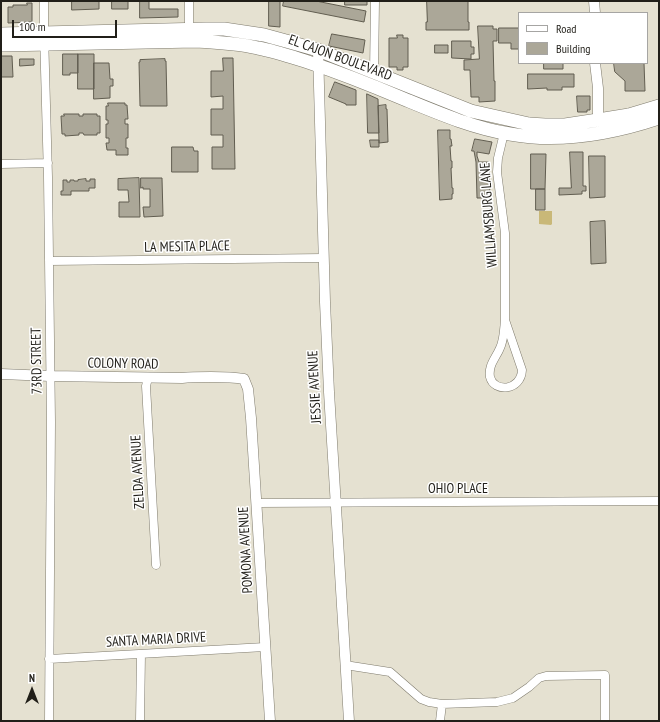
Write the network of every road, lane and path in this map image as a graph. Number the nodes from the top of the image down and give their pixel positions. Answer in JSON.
{"nodes":[{"id":1,"x":44,"y":1,"type":"edge"},
{"id":2,"x":189,"y":1,"type":"edge"},
{"id":3,"x":375,"y":1,"type":"edge"},
{"id":4,"x":594,"y":1,"type":"edge"},
{"id":5,"x":595,"y":12,"type":"edge"},
{"id":6,"x":189,"y":29,"type":"junction"},
{"id":7,"x":1,"y":34,"type":"edge"},
{"id":8,"x":44,"y":39,"type":"junction"},
{"id":9,"x":1,"y":45,"type":"edge"},
{"id":10,"x":318,"y":50,"type":"junction"},
{"id":11,"x":595,"y":64,"type":"edge"},
{"id":12,"x":319,"y":66,"type":"junction"},
{"id":13,"x":374,"y":73,"type":"junction"},
{"id":14,"x":659,"y":106,"type":"edge"},
{"id":15,"x":659,"y":118,"type":"edge"},
{"id":16,"x":598,"y":120,"type":"junction"},
{"id":17,"x":524,"y":123,"type":"junction"},
{"id":18,"x":504,"y":133,"type":"junction"},
{"id":19,"x":48,"y":163,"type":"junction"},
{"id":20,"x":1,"y":164,"type":"edge"},
{"id":21,"x":324,"y":258,"type":"junction"},
{"id":22,"x":49,"y":261,"type":"junction"},
{"id":23,"x":506,"y":320,"type":"junction"},
{"id":24,"x":1,"y":374,"type":"edge"},
{"id":25,"x":50,"y":376,"type":"junction"},
{"id":26,"x":148,"y":378,"type":"junction"},
{"id":27,"x":244,"y":379,"type":"joint"},
{"id":28,"x":659,"y":501,"type":"edge"},
{"id":29,"x":257,"y":503,"type":"junction"},
{"id":30,"x":335,"y":503,"type":"junction"},
{"id":31,"x":156,"y":565,"type":"dead end"},
{"id":32,"x":265,"y":647,"type":"junction"},
{"id":33,"x":141,"y":654,"type":"junction"},
{"id":34,"x":49,"y":659,"type":"junction"},
{"id":35,"x":346,"y":665,"type":"junction"},
{"id":36,"x":442,"y":704,"type":"junction"},
{"id":37,"x":604,"y":720,"type":"edge"},
{"id":38,"x":49,"y":721,"type":"edge"},
{"id":39,"x":140,"y":721,"type":"edge"},
{"id":40,"x":270,"y":721,"type":"edge"},
{"id":41,"x":349,"y":721,"type":"edge"},
{"id":42,"x":440,"y":721,"type":"edge"}],
"edges":[{"from":1,"to":8,"type":"street","name":"73RD STREET"},
{"from":2,"to":6,"type":"street"},
{"from":3,"to":13,"type":"street"},
{"from":4,"to":5,"type":"street"},
{"from":6,"to":8,"type":"main road","name":"EL CAJON BOULEVARD"},
{"from":6,"to":10,"type":"main road","name":"EL CAJON BOULEVARD"},
{"from":7,"to":8,"type":"main road","name":"EL CAJON BOULEVARD"},
{"from":8,"to":9,"type":"main road","name":"EL CAJON BOULEVARD"},
{"from":8,"to":12,"type":"main road","name":"EL CAJON BOULEVARD"},
{"from":8,"to":19,"type":"street","name":"73RD STREET"},
{"from":10,"to":12,"type":"street","name":"JESSIE AVENUE"},
{"from":10,"to":13,"type":"main road","name":"EL CAJON BOULEVARD"},
{"from":11,"to":16,"type":"street"},
{"from":12,"to":18,"type":"main road","name":"EL CAJON BOULEVARD"},
{"from":12,"to":21,"type":"street","name":"JESSIE AVENUE"},
{"from":13,"to":17,"type":"main road","name":"EL CAJON BOULEVARD"},
{"from":14,"to":16,"type":"main road","name":"EL CAJON BOULEVARD"},
{"from":15,"to":18,"type":"main road","name":"EL CAJON BOULEVARD"},
{"from":16,"to":17,"type":"main road","name":"EL CAJON BOULEVARD"},
{"from":17,"to":18,"type":"main road"},
{"from":18,"to":23,"type":"street","name":"WILLIAMSBURG LANE"},
{"from":19,"to":20,"type":"street"},
{"from":19,"to":22,"type":"street","name":"73RD STREET"},
{"from":21,"to":22,"type":"street","name":"LA MESITA PLACE"},
{"from":21,"to":30,"type":"street","name":"JESSIE AVENUE"},
{"from":22,"to":25,"type":"street","name":"73RD STREET"},
{"from":23,"to":23,"type":"street","name":"WILLIAMSBURG LANE"},
{"from":24,"to":25,"type":"street","name":"COLONY ROAD"},
{"from":25,"to":26,"type":"street","name":"COLONY ROAD"},
{"from":25,"to":34,"type":"street","name":"73RD STREET"},
{"from":26,"to":27,"type":"street","name":"COLONY ROAD"},
{"from":26,"to":31,"type":"street","name":"ZELDA AVENUE"},
{"from":27,"to":29,"type":"street","name":"POMONA AVENUE"},
{"from":28,"to":30,"type":"street","name":"OHIO PLACE"},
{"from":29,"to":30,"type":"street","name":"OHIO PLACE"},
{"from":29,"to":32,"type":"street","name":"POMONA AVENUE"},
{"from":30,"to":35,"type":"street","name":"JESSIE AVENUE"},
{"from":32,"to":33,"type":"street","name":"SANTA MARIA DRIVE"},
{"from":32,"to":40,"type":"street","name":"POMONA AVENUE"},
{"from":33,"to":34,"type":"street","name":"SANTA MARIA DRIVE"},
{"from":33,"to":39,"type":"street"},
{"from":34,"to":38,"type":"street","name":"73RD STREET"},
{"from":35,"to":36,"type":"street"},
{"from":35,"to":41,"type":"street","name":"JESSIE AVENUE"},
{"from":36,"to":37,"type":"street"},
{"from":36,"to":42,"type":"street"}]}
